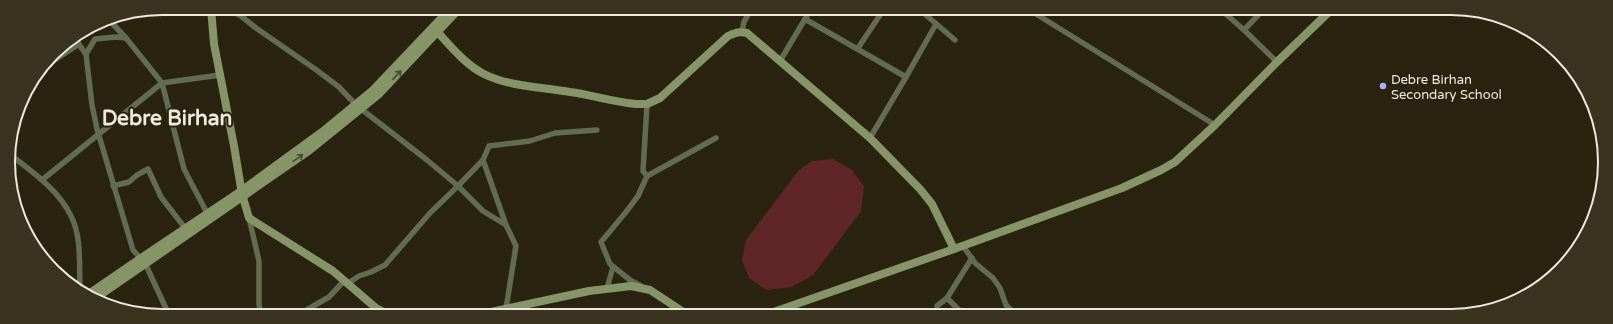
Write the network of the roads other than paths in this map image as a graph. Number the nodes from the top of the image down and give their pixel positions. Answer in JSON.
{"nodes":[{"id":1,"x":212,"y":15,"type":"edge"},
{"id":2,"x":238,"y":15,"type":"edge"},
{"id":3,"x":445,"y":15,"type":"edge"},
{"id":4,"x":452,"y":15,"type":"edge"},
{"id":5,"x":748,"y":15,"type":"edge"},
{"id":6,"x":807,"y":15,"type":"edge"},
{"id":7,"x":880,"y":15,"type":"edge"},
{"id":8,"x":926,"y":15,"type":"edge"},
{"id":9,"x":1040,"y":15,"type":"edge"},
{"id":10,"x":1227,"y":15,"type":"edge"},
{"id":11,"x":1258,"y":15,"type":"edge"},
{"id":12,"x":1326,"y":15,"type":"edge"},
{"id":13,"x":805,"y":19,"type":"junction"},
{"id":14,"x":113,"y":24,"type":"edge"},
{"id":15,"x":936,"y":24,"type":"junction"},
{"id":16,"x":435,"y":30,"type":"junction"},
{"id":17,"x":1244,"y":30,"type":"junction"},
{"id":18,"x":742,"y":31,"type":"junction"},
{"id":19,"x":126,"y":38,"type":"junction"},
{"id":20,"x":955,"y":40,"type":"dead end"},
{"id":21,"x":79,"y":44,"type":"joint"},
{"id":22,"x":858,"y":48,"type":"junction"},
{"id":23,"x":86,"y":54,"type":"junction"},
{"id":24,"x":59,"y":57,"type":"edge"},
{"id":25,"x":780,"y":61,"type":"junction"},
{"id":26,"x":1277,"y":62,"type":"junction"},
{"id":27,"x":220,"y":75,"type":"junction"},
{"id":28,"x":906,"y":77,"type":"junction"},
{"id":29,"x":162,"y":83,"type":"junction"},
{"id":30,"x":647,"y":104,"type":"junction"},
{"id":31,"x":359,"y":107,"type":"junction"},
{"id":32,"x":1215,"y":125,"type":"junction"},
{"id":33,"x":597,"y":130,"type":"dead end"},
{"id":34,"x":98,"y":134,"type":"junction"},
{"id":35,"x":716,"y":138,"type":"dead end"},
{"id":36,"x":870,"y":138,"type":"junction"},
{"id":37,"x":15,"y":159,"type":"edge"},
{"id":38,"x":483,"y":160,"type":"junction"},
{"id":39,"x":647,"y":176,"type":"junction"},
{"id":40,"x":42,"y":180,"type":"junction"},
{"id":41,"x":113,"y":186,"type":"junction"},
{"id":42,"x":458,"y":186,"type":"junction"},
{"id":43,"x":242,"y":194,"type":"junction"},
{"id":44,"x":207,"y":213,"type":"junction"},
{"id":45,"x":249,"y":218,"type":"junction"},
{"id":46,"x":506,"y":225,"type":"junction"},
{"id":47,"x":185,"y":228,"type":"junction"},
{"id":48,"x":964,"y":246,"type":"junction"},
{"id":49,"x":954,"y":249,"type":"junction"},
{"id":50,"x":972,"y":258,"type":"junction"},
{"id":51,"x":143,"y":260,"type":"junction"},
{"id":52,"x":613,"y":267,"type":"junction"},
{"id":53,"x":346,"y":282,"type":"junction"},
{"id":54,"x":80,"y":284,"type":"edge"},
{"id":55,"x":607,"y":288,"type":"junction"},
{"id":56,"x":650,"y":290,"type":"junction"},
{"id":57,"x":93,"y":292,"type":"edge"},
{"id":58,"x":99,"y":295,"type":"edge"},
{"id":59,"x":947,"y":298,"type":"junction"},
{"id":60,"x":937,"y":306,"type":"dead end"},
{"id":61,"x":166,"y":309,"type":"edge"},
{"id":62,"x":260,"y":309,"type":"edge"},
{"id":63,"x":309,"y":309,"type":"edge"},
{"id":64,"x":378,"y":309,"type":"edge"},
{"id":65,"x":506,"y":309,"type":"edge"},
{"id":66,"x":518,"y":309,"type":"edge"},
{"id":67,"x":679,"y":309,"type":"edge"},
{"id":68,"x":782,"y":309,"type":"edge"},
{"id":69,"x":958,"y":309,"type":"edge"},
{"id":70,"x":1010,"y":309,"type":"edge"}],
"edges":[{"from":1,"to":27,"type":"street"},
{"from":2,"to":31,"type":"street"},
{"from":3,"to":16,"type":"street"},
{"from":4,"to":16,"type":"street"},
{"from":5,"to":18,"type":"street"},
{"from":6,"to":13,"type":"street"},
{"from":7,"to":22,"type":"street"},
{"from":8,"to":15,"type":"street"},
{"from":9,"to":32,"type":"street"},
{"from":10,"to":17,"type":"street"},
{"from":11,"to":17,"type":"street"},
{"from":12,"to":26,"type":"street"},
{"from":13,"to":22,"type":"street"},
{"from":13,"to":25,"type":"street"},
{"from":14,"to":19,"type":"street"},
{"from":15,"to":20,"type":"street"},
{"from":15,"to":28,"type":"street"},
{"from":16,"to":30,"type":"street"},
{"from":16,"to":31,"type":"street"},
{"from":17,"to":26,"type":"street"},
{"from":18,"to":25,"type":"street"},
{"from":18,"to":30,"type":"street"},
{"from":19,"to":23,"type":"street"},
{"from":19,"to":29,"type":"street"},
{"from":21,"to":23,"type":"street"},
{"from":21,"to":24,"type":"street"},
{"from":22,"to":28,"type":"street"},
{"from":23,"to":34,"type":"street"},
{"from":25,"to":36,"type":"street"},
{"from":26,"to":32,"type":"street"},
{"from":27,"to":29,"type":"street"},
{"from":27,"to":43,"type":"street"},
{"from":28,"to":36,"type":"street"},
{"from":29,"to":34,"type":"street"},
{"from":29,"to":44,"type":"street"},
{"from":30,"to":39,"type":"street"},
{"from":31,"to":42,"type":"street"},
{"from":31,"to":43,"type":"street"},
{"from":32,"to":48,"type":"street"},
{"from":33,"to":38,"type":"street"},
{"from":34,"to":40,"type":"street"},
{"from":34,"to":41,"type":"street"},
{"from":35,"to":39,"type":"street"},
{"from":36,"to":49,"type":"street"},
{"from":37,"to":40,"type":"street"},
{"from":38,"to":42,"type":"street"},
{"from":38,"to":46,"type":"street"},
{"from":39,"to":52,"type":"street"},
{"from":40,"to":54,"type":"street"},
{"from":41,"to":47,"type":"street"},
{"from":41,"to":51,"type":"street"},
{"from":42,"to":46,"type":"street"},
{"from":42,"to":53,"type":"street"},
{"from":43,"to":44,"type":"street"},
{"from":43,"to":45,"type":"street"},
{"from":43,"to":51,"type":"street"},
{"from":44,"to":47,"type":"street"},
{"from":45,"to":53,"type":"street"},
{"from":45,"to":62,"type":"street"},
{"from":46,"to":65,"type":"street"},
{"from":47,"to":51,"type":"street"},
{"from":48,"to":49,"type":"street"},
{"from":48,"to":50,"type":"street"},
{"from":49,"to":68,"type":"street"},
{"from":50,"to":59,"type":"street"},
{"from":50,"to":70,"type":"street"},
{"from":51,"to":57,"type":"street"},
{"from":51,"to":58,"type":"street"},
{"from":51,"to":61,"type":"street"},
{"from":52,"to":55,"type":"street"},
{"from":52,"to":56,"type":"street"},
{"from":53,"to":63,"type":"street"},
{"from":53,"to":64,"type":"street"},
{"from":55,"to":56,"type":"street"},
{"from":55,"to":66,"type":"street"},
{"from":56,"to":67,"type":"street"},
{"from":59,"to":60,"type":"street"},
{"from":59,"to":69,"type":"street"}]}
